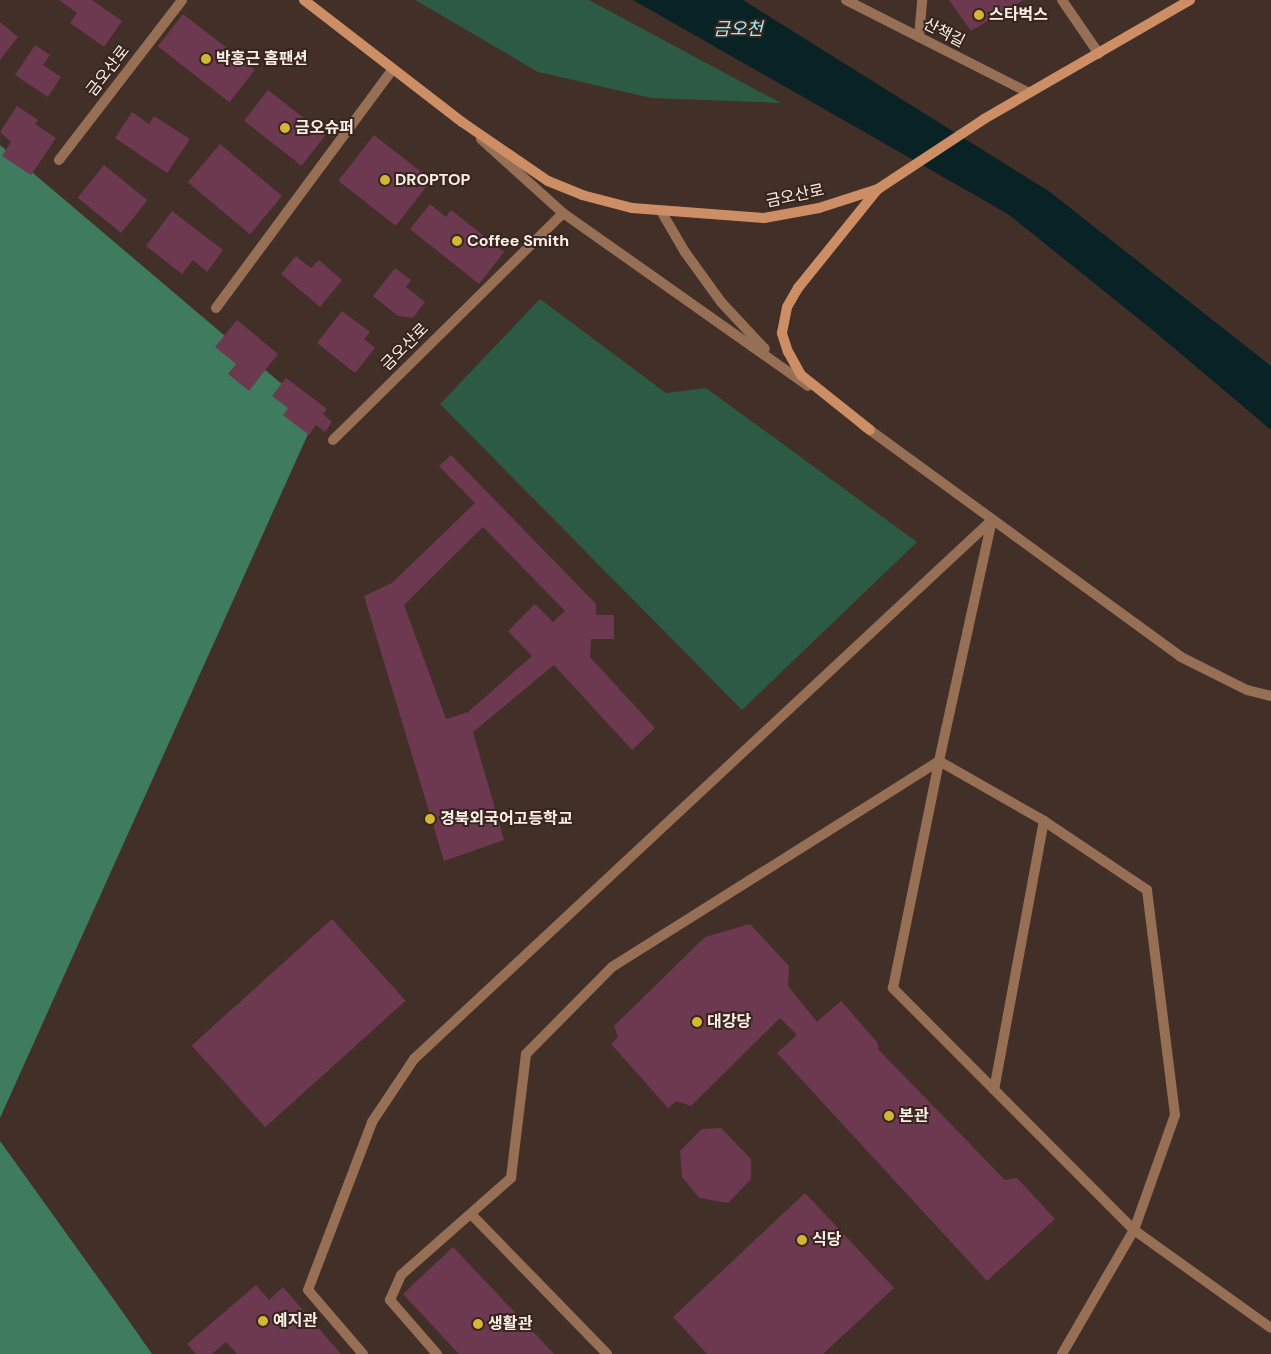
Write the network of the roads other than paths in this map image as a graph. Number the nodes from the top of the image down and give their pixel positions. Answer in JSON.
{"nodes":[{"id":1,"x":182,"y":0,"type":"edge"},
{"id":2,"x":304,"y":0,"type":"edge"},
{"id":3,"x":846,"y":0,"type":"edge"},
{"id":4,"x":922,"y":0,"type":"edge"},
{"id":5,"x":1062,"y":0,"type":"edge"},
{"id":6,"x":1190,"y":0,"type":"edge"},
{"id":7,"x":919,"y":37,"type":"junction"},
{"id":8,"x":1099,"y":54,"type":"junction"},
{"id":9,"x":393,"y":68,"type":"junction"},
{"id":10,"x":1029,"y":93,"type":"junction"},
{"id":11,"x":462,"y":122,"type":"junction"},
{"id":12,"x":59,"y":160,"type":"dead end"},
{"id":13,"x":878,"y":189,"type":"junction"},
{"id":14,"x":661,"y":211,"type":"junction"},
{"id":15,"x":562,"y":213,"type":"junction"},
{"id":16,"x":216,"y":308,"type":"dead end"},
{"id":17,"x":794,"y":376,"type":"junction"},
{"id":18,"x":870,"y":430,"type":"junction"},
{"id":19,"x":333,"y":440,"type":"dead end"},
{"id":20,"x":992,"y":520,"type":"junction"},
{"id":21,"x":1271,"y":696,"type":"edge"},
{"id":22,"x":938,"y":761,"type":"junction"},
{"id":23,"x":1044,"y":821,"type":"junction"},
{"id":24,"x":994,"y":1090,"type":"junction"},
{"id":25,"x":471,"y":1214,"type":"junction"},
{"id":26,"x":1134,"y":1230,"type":"junction"},
{"id":27,"x":1271,"y":1328,"type":"edge"},
{"id":28,"x":363,"y":1354,"type":"edge"},
{"id":29,"x":437,"y":1354,"type":"edge"},
{"id":30,"x":607,"y":1354,"type":"edge"},
{"id":31,"x":1062,"y":1354,"type":"edge"}],
"edges":[{"from":1,"to":12,"type":"street","name":"금오산로"},
{"from":2,"to":9,"type":"street","name":"금오산로"},
{"from":3,"to":7,"type":"street","name":"산책길"},
{"from":4,"to":7,"type":"street"},
{"from":5,"to":8,"type":"street"},
{"from":6,"to":8,"type":"street","name":"금오산로"},
{"from":7,"to":10,"type":"street","name":"산책길"},
{"from":8,"to":10,"type":"street","name":"금오산로"},
{"from":9,"to":11,"type":"street","name":"금오산로"},
{"from":9,"to":16,"type":"street"},
{"from":10,"to":13,"type":"street","name":"금오산로"},
{"from":11,"to":14,"type":"street","name":"금오산로"},
{"from":11,"to":15,"type":"street"},
{"from":13,"to":14,"type":"street","name":"금오산로"},
{"from":13,"to":18,"type":"street"},
{"from":14,"to":17,"type":"street"},
{"from":15,"to":17,"type":"street"},
{"from":15,"to":19,"type":"street","name":"금오산로"},
{"from":17,"to":18,"type":"street"},
{"from":18,"to":20,"type":"street"},
{"from":20,"to":21,"type":"street"},
{"from":20,"to":22,"type":"street"},
{"from":20,"to":28,"type":"street"},
{"from":22,"to":23,"type":"street"},
{"from":22,"to":24,"type":"street"},
{"from":22,"to":25,"type":"street"},
{"from":23,"to":24,"type":"street"},
{"from":23,"to":26,"type":"street"},
{"from":24,"to":26,"type":"street"},
{"from":25,"to":29,"type":"street"},
{"from":25,"to":30,"type":"street"},
{"from":26,"to":27,"type":"street"},
{"from":26,"to":31,"type":"street"}]}
